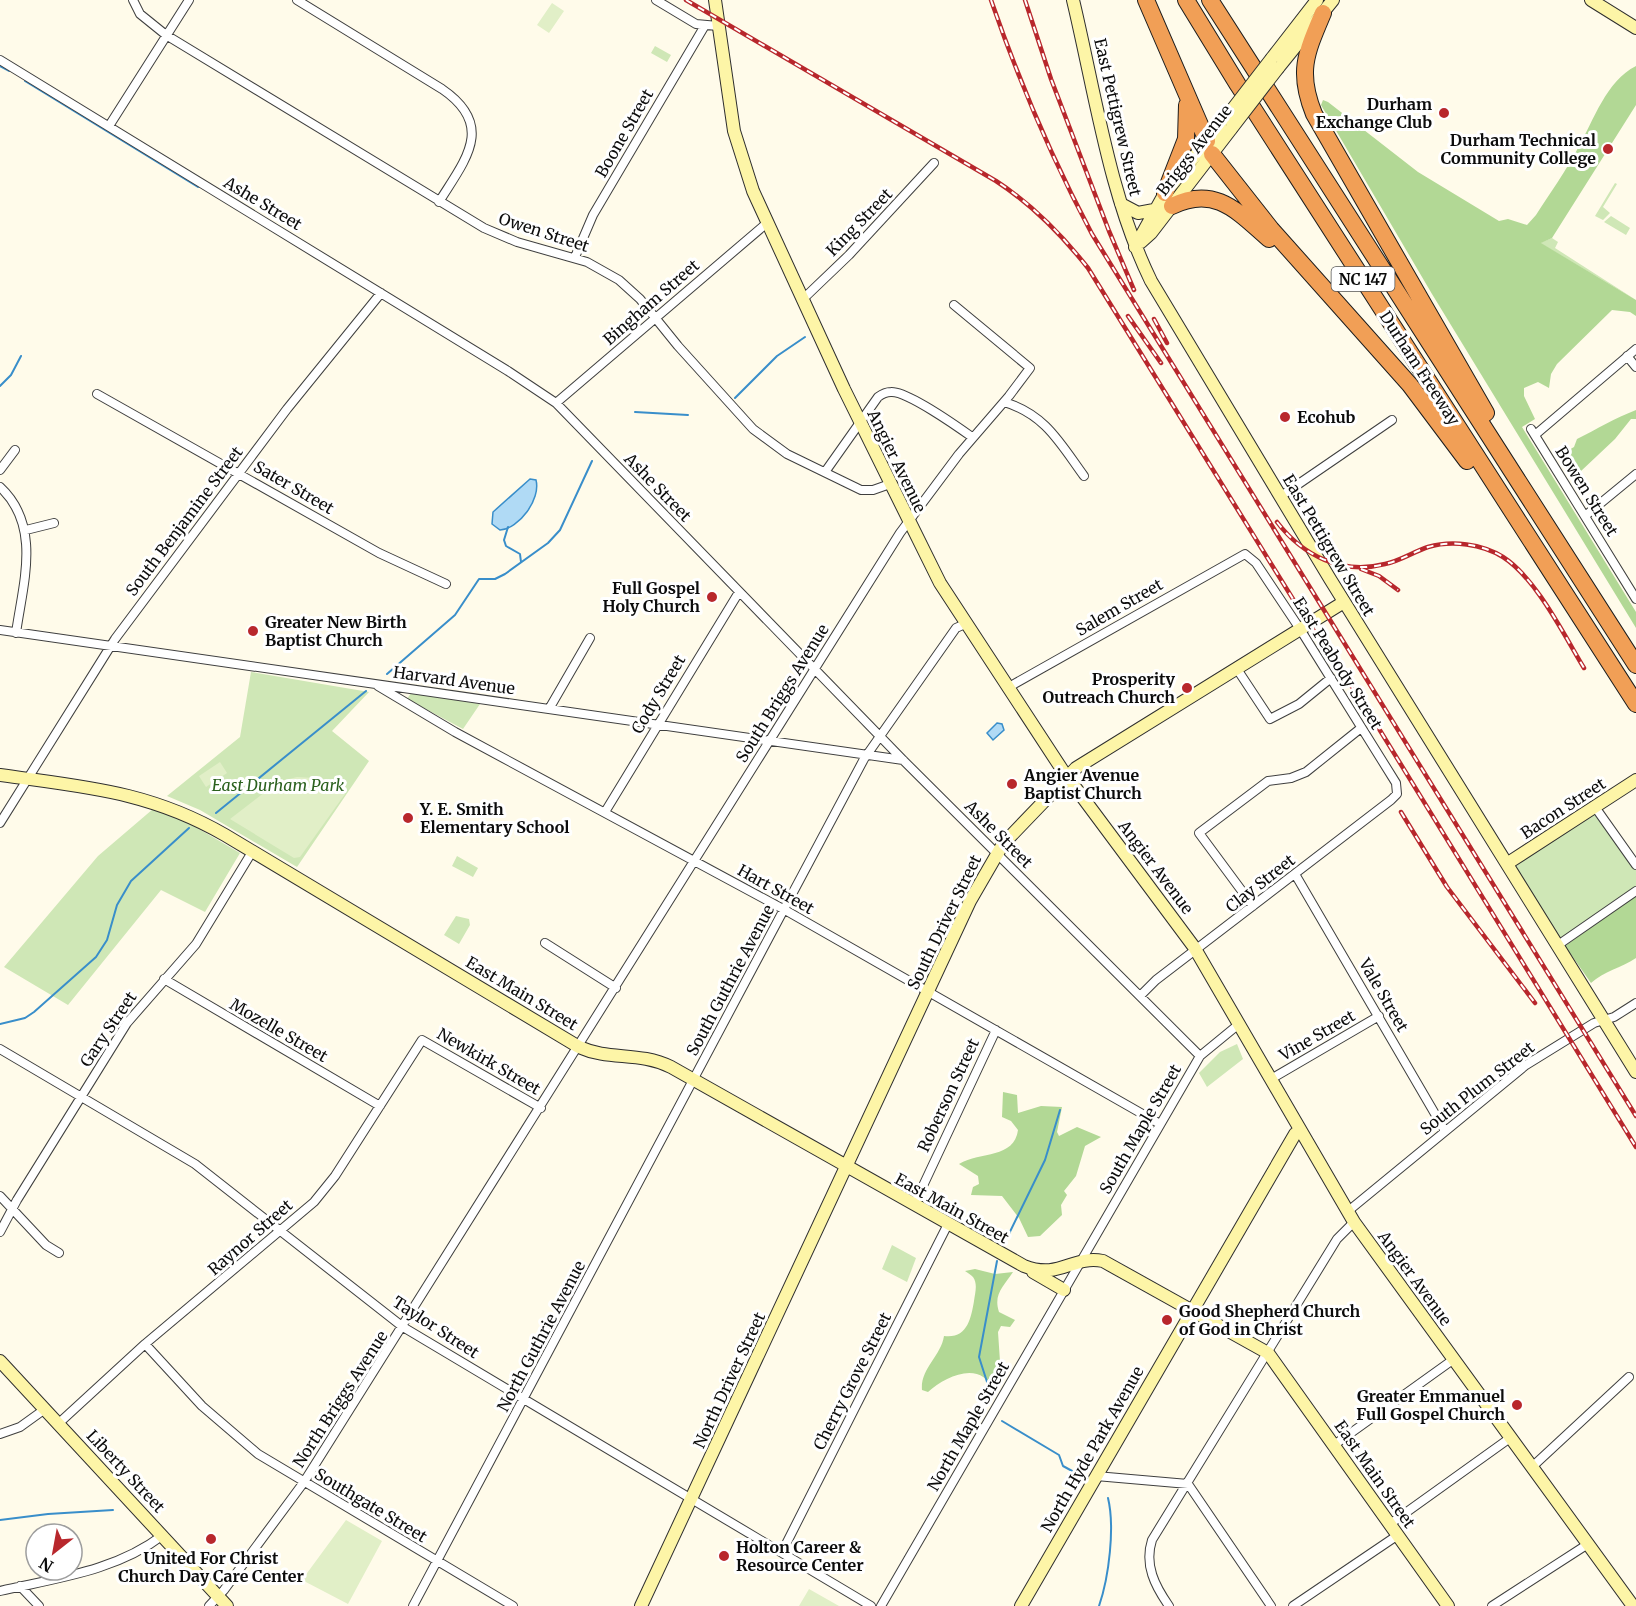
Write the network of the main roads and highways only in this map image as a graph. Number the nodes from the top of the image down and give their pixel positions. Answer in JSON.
{"nodes":[{"id":1,"x":1146,"y":0,"type":"edge"},
{"id":2,"x":1186,"y":0,"type":"edge"},
{"id":3,"x":1210,"y":0,"type":"edge"},
{"id":4,"x":1223,"y":0,"type":"edge"},
{"id":5,"x":1324,"y":4,"type":"edge"},
{"id":6,"x":1184,"y":90,"type":"junction"},
{"id":7,"x":1282,"y":115,"type":"junction"},
{"id":8,"x":1338,"y":303,"type":"junction"},
{"id":9,"x":1541,"y":556,"type":"junction"},
{"id":10,"x":1570,"y":563,"type":"junction"},
{"id":11,"x":1636,"y":665,"type":"edge"},
{"id":12,"x":1636,"y":704,"type":"edge"}],
"edges":[{"from":1,"to":6,"type":"highway"},
{"from":2,"to":9,"type":"highway","name":"Durham Freeway","number":"NC 147"},
{"from":3,"to":7,"type":"highway","name":"Durham Freeway","number":"NC 147"},
{"from":4,"to":7,"type":"highway"},
{"from":5,"to":10,"type":"highway"},
{"from":6,"to":8,"type":"highway"},
{"from":6,"to":8,"type":"highway"},
{"from":7,"to":10,"type":"highway","name":"Durham Freeway","number":"NC 147"},
{"from":8,"to":9,"type":"highway"},
{"from":9,"to":12,"type":"highway","name":"Durham Freeway","number":"NC 147"},
{"from":10,"to":11,"type":"highway","name":"Durham Freeway","number":"NC 147"}]}
